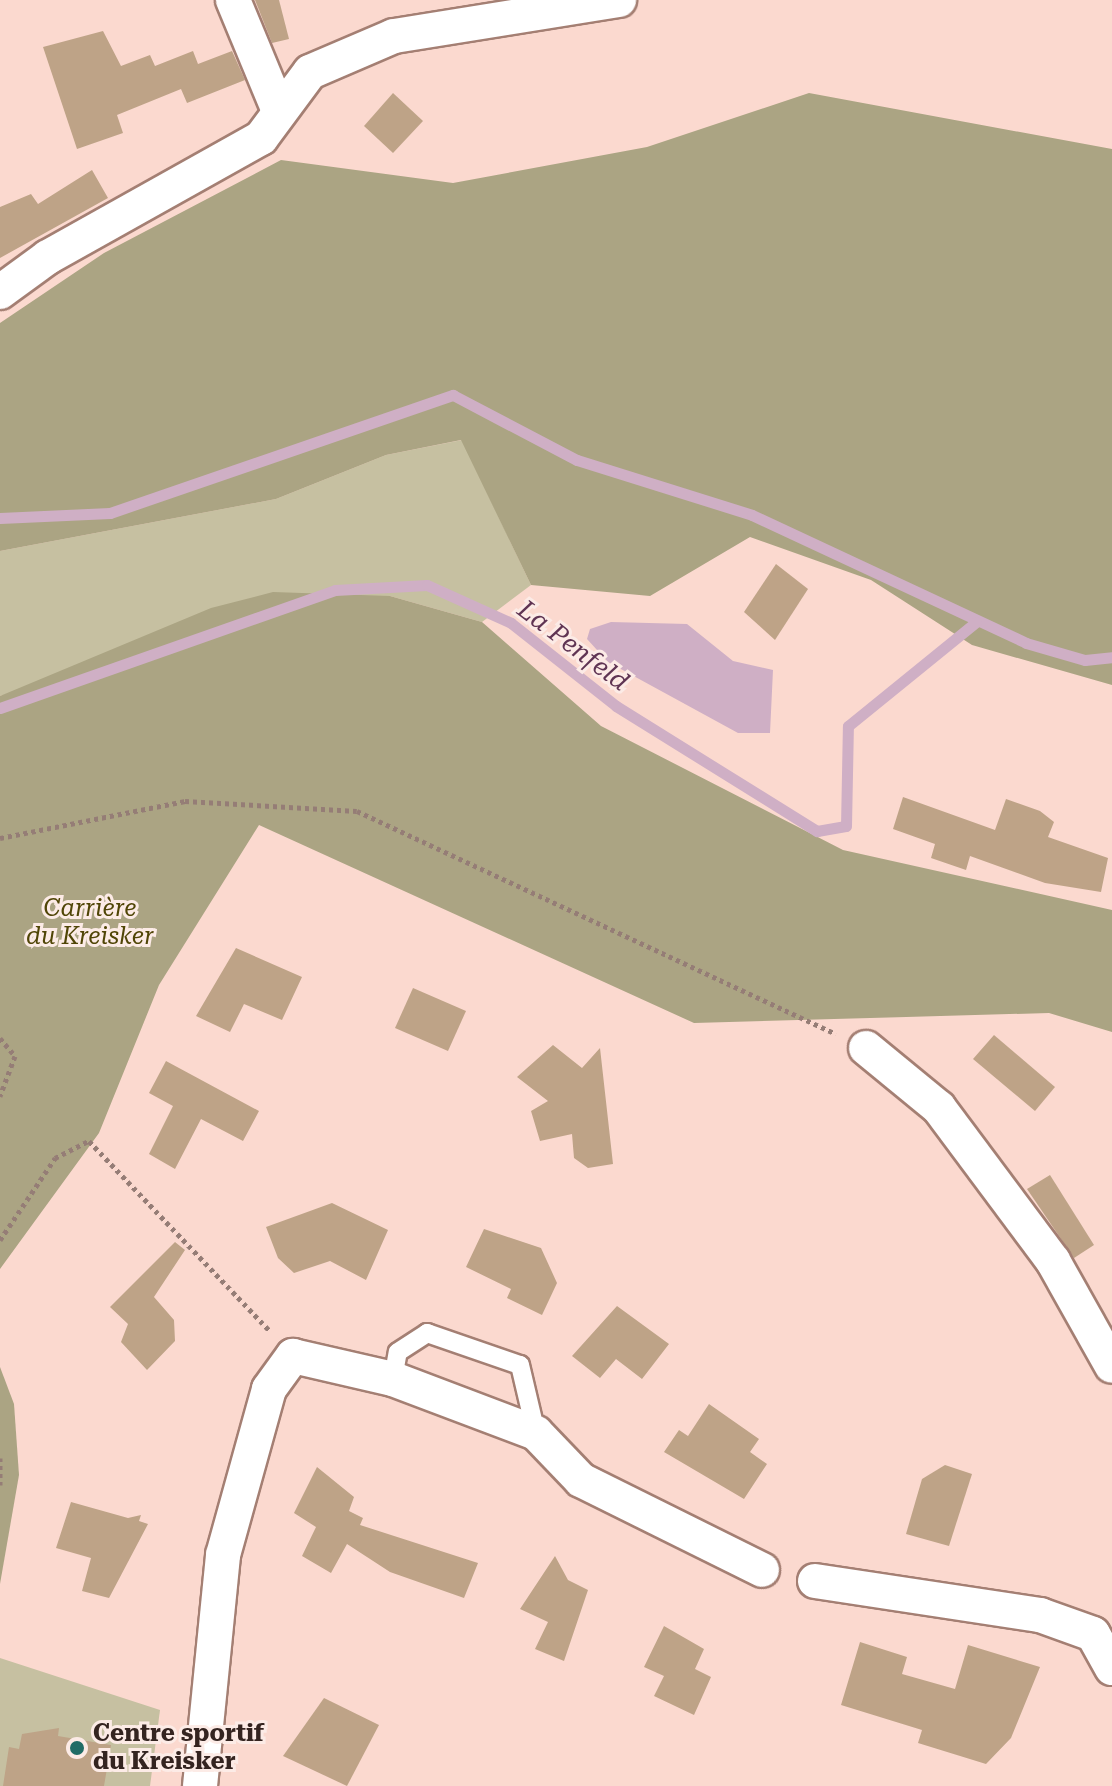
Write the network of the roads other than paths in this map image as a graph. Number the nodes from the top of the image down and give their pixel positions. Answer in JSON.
{"nodes":[{"id":1,"x":233,"y":0,"type":"edge"},
{"id":2,"x":619,"y":0,"type":"edge"},
{"id":3,"x":279,"y":111,"type":"junction"},
{"id":4,"x":0,"y":292,"type":"edge"},
{"id":5,"x":866,"y":1048,"type":"road end"},
{"id":6,"x":1112,"y":1366,"type":"edge"},
{"id":7,"x":393,"y":1379,"type":"junction"},
{"id":8,"x":536,"y":1433,"type":"junction"},
{"id":9,"x":762,"y":1570,"type":"dead end"},
{"id":10,"x":815,"y":1581,"type":"dead end"},
{"id":11,"x":1112,"y":1668,"type":"edge"},
{"id":12,"x":200,"y":1786,"type":"edge"}],
"edges":[{"from":1,"to":3,"type":"street"},
{"from":2,"to":3,"type":"street"},
{"from":3,"to":4,"type":"street"},
{"from":5,"to":6,"type":"street"},
{"from":7,"to":8,"type":"street"},
{"from":7,"to":8,"type":"lane"},
{"from":7,"to":12,"type":"street"},
{"from":8,"to":9,"type":"street"},
{"from":10,"to":11,"type":"street"}]}
